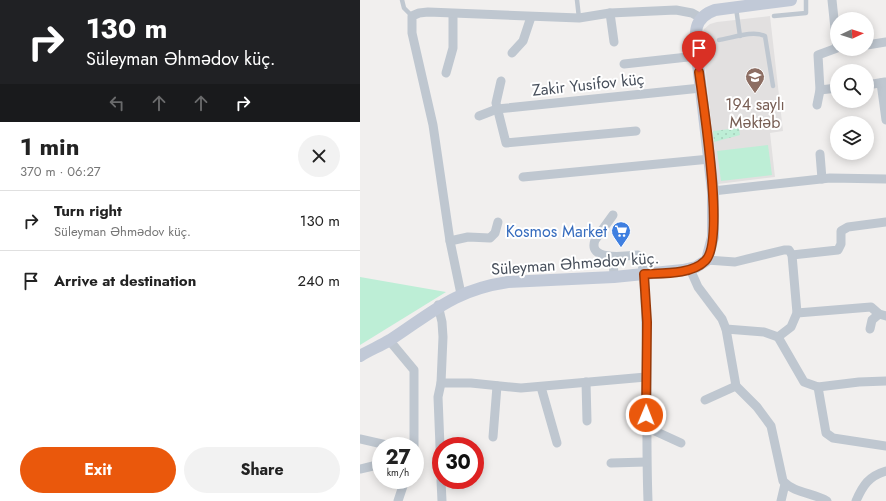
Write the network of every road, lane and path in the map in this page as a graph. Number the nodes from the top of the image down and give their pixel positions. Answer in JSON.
{"nodes":[{"id":1,"x":402,"y":0,"type":"edge"},
{"id":2,"x":577,"y":0,"type":"edge"},
{"id":3,"x":785,"y":0,"type":"edge"},
{"id":4,"x":806,"y":0,"type":"edge"},
{"id":5,"x":832,"y":0,"type":"edge"},
{"id":6,"x":736,"y":6,"type":"junction"},
{"id":7,"x":610,"y":13,"type":"junction"},
{"id":8,"x":453,"y":14,"type":"junction"},
{"id":9,"x":412,"y":16,"type":"junction"},
{"id":10,"x":774,"y":16,"type":"dead end"},
{"id":11,"x":531,"y":17,"type":"junction"},
{"id":12,"x":579,"y":18,"type":"junction"},
{"id":13,"x":701,"y":18,"type":"junction"},
{"id":14,"x":740,"y":36,"type":"junction"},
{"id":15,"x":719,"y":40,"type":"dead end"},
{"id":16,"x":614,"y":42,"type":"dead end"},
{"id":17,"x":886,"y":42,"type":"edge"},
{"id":18,"x":874,"y":43,"type":"edge"},
{"id":19,"x":512,"y":53,"type":"dead end"},
{"id":20,"x":697,"y":56,"type":"junction"},
{"id":21,"x":624,"y":64,"type":"dead end"},
{"id":22,"x":446,"y":73,"type":"dead end"},
{"id":23,"x":501,"y":81,"type":"dead end"},
{"id":24,"x":883,"y":83,"type":"edge"},
{"id":25,"x":773,"y":86,"type":"dead end"},
{"id":26,"x":701,"y":88,"type":"junction"},
{"id":27,"x":830,"y":89,"type":"edge"},
{"id":28,"x":820,"y":90,"type":"junction"},
{"id":29,"x":817,"y":105,"type":"dead end"},
{"id":30,"x":497,"y":109,"type":"junction"},
{"id":31,"x":479,"y":116,"type":"dead end"},
{"id":32,"x":886,"y":120,"type":"edge"},
{"id":33,"x":636,"y":131,"type":"dead end"},
{"id":34,"x":820,"y":154,"type":"dead end"},
{"id":35,"x":710,"y":159,"type":"junction"},
{"id":36,"x":523,"y":177,"type":"dead end"},
{"id":37,"x":822,"y":179,"type":"junction"},
{"id":38,"x":886,"y":179,"type":"edge"},
{"id":39,"x":713,"y":191,"type":"junction"},
{"id":40,"x":613,"y":214,"type":"dead end"},
{"id":41,"x":498,"y":222,"type":"dead end"},
{"id":42,"x":886,"y":222,"type":"edge"},
{"id":43,"x":450,"y":241,"type":"junction"},
{"id":44,"x":792,"y":255,"type":"junction"},
{"id":45,"x":613,"y":257,"type":"junction"},
{"id":46,"x":707,"y":260,"type":"junction"},
{"id":47,"x":690,"y":269,"type":"junction"},
{"id":48,"x":644,"y":274,"type":"junction"},
{"id":49,"x":614,"y":277,"type":"junction"},
{"id":50,"x":461,"y":294,"type":"junction"},
{"id":51,"x":438,"y":306,"type":"junction"},
{"id":52,"x":797,"y":314,"type":"junction"},
{"id":53,"x":882,"y":315,"type":"edge"},
{"id":54,"x":726,"y":329,"type":"junction"},
{"id":55,"x":870,"y":330,"type":"dead end"},
{"id":56,"x":778,"y":337,"type":"junction"},
{"id":57,"x":389,"y":340,"type":"junction"},
{"id":58,"x":360,"y":356,"type":"edge"},
{"id":59,"x":646,"y":377,"type":"junction"},
{"id":60,"x":886,"y":381,"type":"edge"},
{"id":61,"x":586,"y":382,"type":"junction"},
{"id":62,"x":441,"y":383,"type":"junction"},
{"id":63,"x":497,"y":386,"type":"junction"},
{"id":64,"x":736,"y":386,"type":"junction"},
{"id":65,"x":541,"y":387,"type":"junction"},
{"id":66,"x":818,"y":387,"type":"junction"},
{"id":67,"x":705,"y":400,"type":"dead end"},
{"id":68,"x":587,"y":421,"type":"dead end"},
{"id":69,"x":646,"y":427,"type":"junction"},
{"id":70,"x":414,"y":437,"type":"edge"},
{"id":71,"x":440,"y":437,"type":"edge"},
{"id":72,"x":493,"y":437,"type":"dead end"},
{"id":73,"x":360,"y":439,"type":"edge"},
{"id":74,"x":372,"y":442,"type":"edge"},
{"id":75,"x":557,"y":443,"type":"dead end"},
{"id":76,"x":681,"y":443,"type":"dead end"},
{"id":77,"x":886,"y":446,"type":"edge"},
{"id":78,"x":646,"y":462,"type":"junction"},
{"id":79,"x":611,"y":463,"type":"dead end"},
{"id":80,"x":372,"y":466,"type":"edge"},
{"id":81,"x":360,"y":469,"type":"edge"},
{"id":82,"x":886,"y":472,"type":"edge"},
{"id":83,"x":785,"y":484,"type":"junction"},
{"id":84,"x":402,"y":489,"type":"edge"},
{"id":85,"x":441,"y":489,"type":"edge"},
{"id":86,"x":398,"y":501,"type":"edge"},
{"id":87,"x":442,"y":501,"type":"edge"},
{"id":88,"x":648,"y":501,"type":"edge"},
{"id":89,"x":781,"y":501,"type":"edge"},
{"id":90,"x":827,"y":501,"type":"edge"},
{"id":91,"x":856,"y":501,"type":"edge"}],
"edges":[{"from":1,"to":9,"type":"lane"},
{"from":2,"to":12,"type":"lane"},
{"from":3,"to":6,"type":"street"},
{"from":4,"to":10,"type":"lane"},
{"from":5,"to":28,"type":"street"},
{"from":6,"to":13,"type":"street"},
{"from":6,"to":14,"type":"lane"},
{"from":7,"to":12,"type":"street"},
{"from":7,"to":13,"type":"street"},
{"from":7,"to":16,"type":"street"},
{"from":8,"to":9,"type":"street"},
{"from":8,"to":11,"type":"street"},
{"from":8,"to":22,"type":"street"},
{"from":9,"to":43,"type":"street"},
{"from":11,"to":12,"type":"street"},
{"from":11,"to":19,"type":"street"},
{"from":13,"to":20,"type":"street"},
{"from":14,"to":15,"type":"lane"},
{"from":14,"to":25,"type":"lane"},
{"from":17,"to":18,"type":"street"},
{"from":20,"to":21,"type":"street"},
{"from":20,"to":26,"type":"street"},
{"from":23,"to":30,"type":"street"},
{"from":24,"to":32,"type":"street"},
{"from":26,"to":30,"type":"street","name":"Zakir Yusifov küç"},
{"from":26,"to":35,"type":"street"},
{"from":27,"to":28,"type":"street"},
{"from":28,"to":29,"type":"street"},
{"from":30,"to":31,"type":"street","name":"Zakir Yusifov küç"},
{"from":30,"to":33,"type":"street"},
{"from":34,"to":37,"type":"street"},
{"from":35,"to":36,"type":"street"},
{"from":35,"to":39,"type":"street"},
{"from":37,"to":38,"type":"street"},
{"from":37,"to":39,"type":"street"},
{"from":39,"to":46,"type":"street"},
{"from":40,"to":45,"type":"street"},
{"from":41,"to":43,"type":"street"},
{"from":42,"to":44,"type":"street"},
{"from":43,"to":50,"type":"street"},
{"from":44,"to":46,"type":"street"},
{"from":44,"to":52,"type":"street"},
{"from":45,"to":48,"type":"street"},
{"from":45,"to":49,"type":"street"},
{"from":46,"to":47,"type":"street","name":"Süleyman Əhmədov küç."},
{"from":47,"to":48,"type":"street","name":"Süleyman Əhmədov küç."},
{"from":47,"to":54,"type":"street"},
{"from":48,"to":49,"type":"street","name":"Süleyman Əhmədov küç."},
{"from":48,"to":59,"type":"street"},
{"from":49,"to":50,"type":"street","name":"Süleyman Əhmədov küç."},
{"from":50,"to":51,"type":"street","name":"Süleyman Əhmədov küç."},
{"from":51,"to":57,"type":"street","name":"Süleyman Əhmədov küç."},
{"from":51,"to":62,"type":"street"},
{"from":52,"to":53,"type":"street"},
{"from":52,"to":56,"type":"street"},
{"from":53,"to":55,"type":"street"},
{"from":54,"to":56,"type":"street"},
{"from":54,"to":64,"type":"street"},
{"from":56,"to":66,"type":"street"},
{"from":57,"to":58,"type":"street","name":"Süleyman Əhmədov küç."},
{"from":57,"to":70,"type":"street"},
{"from":59,"to":61,"type":"street"},
{"from":59,"to":69,"type":"street"},
{"from":60,"to":66,"type":"street"},
{"from":61,"to":65,"type":"street"},
{"from":61,"to":68,"type":"street"},
{"from":62,"to":63,"type":"street"},
{"from":62,"to":71,"type":"street"},
{"from":63,"to":65,"type":"street"},
{"from":63,"to":72,"type":"street"},
{"from":64,"to":67,"type":"street"},
{"from":64,"to":83,"type":"street"},
{"from":65,"to":75,"type":"street"},
{"from":66,"to":77,"type":"street"},
{"from":69,"to":76,"type":"street"},
{"from":69,"to":78,"type":"street"},
{"from":73,"to":74,"type":"street"},
{"from":78,"to":79,"type":"street"},
{"from":78,"to":88,"type":"street"},
{"from":80,"to":81,"type":"street"},
{"from":82,"to":91,"type":"street"},
{"from":83,"to":89,"type":"street"},
{"from":83,"to":90,"type":"street"},
{"from":84,"to":86,"type":"street"},
{"from":85,"to":87,"type":"street"}]}
